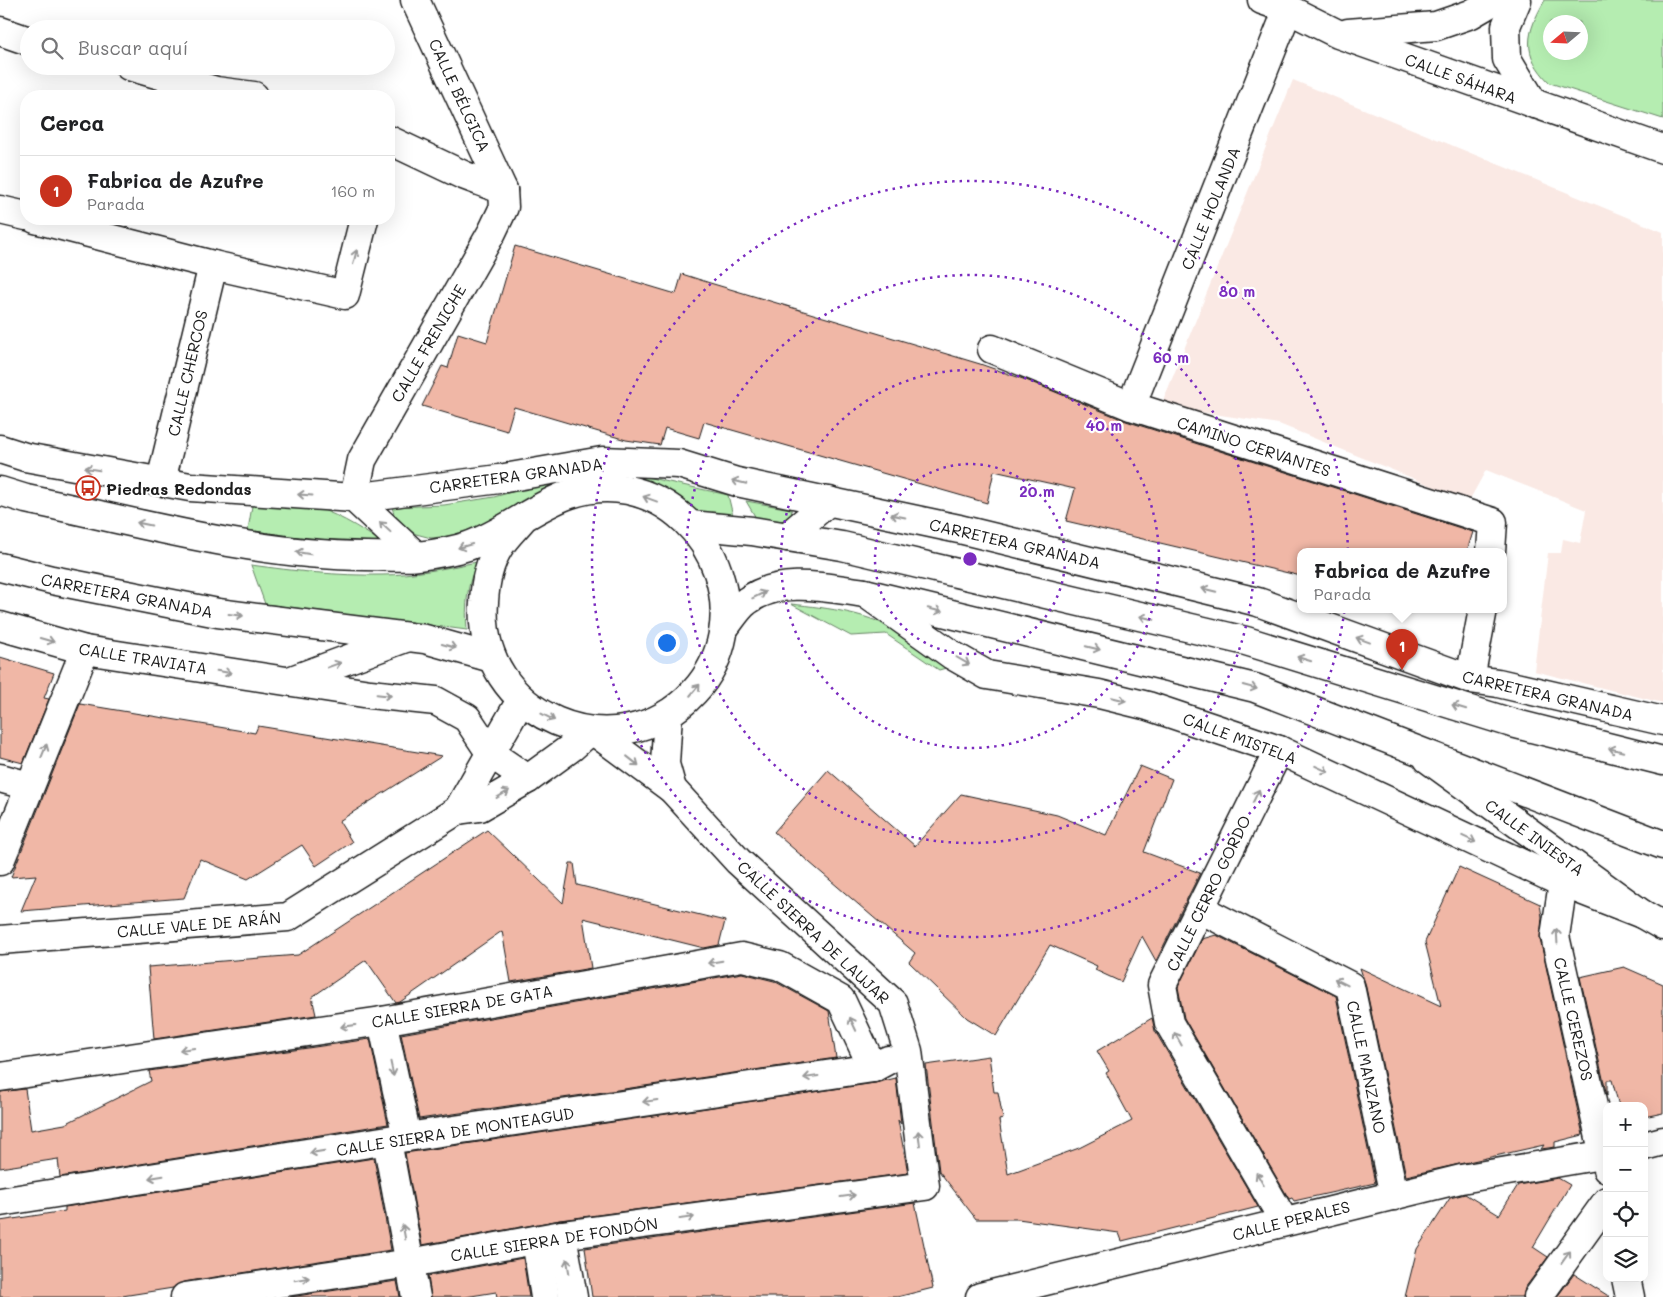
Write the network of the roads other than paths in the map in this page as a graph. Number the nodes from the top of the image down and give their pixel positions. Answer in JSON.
{"nodes":[{"id":1,"x":415,"y":0,"type":"edge"},
{"id":2,"x":1262,"y":0,"type":"edge"},
{"id":3,"x":1495,"y":0,"type":"edge"},
{"id":4,"x":1517,"y":0,"type":"edge"},
{"id":5,"x":1288,"y":9,"type":"junction"},
{"id":6,"x":0,"y":31,"type":"edge"},
{"id":7,"x":1338,"y":34,"type":"junction"},
{"id":8,"x":20,"y":38,"type":"edge"},
{"id":9,"x":160,"y":75,"type":"edge"},
{"id":10,"x":213,"y":90,"type":"edge"},
{"id":11,"x":1534,"y":104,"type":"junction"},
{"id":12,"x":395,"y":143,"type":"edge"},
{"id":13,"x":1663,"y":150,"type":"edge"},
{"id":14,"x":503,"y":190,"type":"junction"},
{"id":15,"x":0,"y":210,"type":"edge"},
{"id":16,"x":20,"y":215,"type":"edge"},
{"id":17,"x":58,"y":225,"type":"edge"},
{"id":18,"x":362,"y":225,"type":"edge"},
{"id":19,"x":213,"y":265,"type":"junction"},
{"id":20,"x":992,"y":350,"type":"dead end"},
{"id":21,"x":1131,"y":406,"type":"junction"},
{"id":22,"x":0,"y":449,"type":"edge"},
{"id":23,"x":161,"y":481,"type":"junction"},
{"id":24,"x":0,"y":491,"type":"edge"},
{"id":25,"x":354,"y":498,"type":"junction"},
{"id":26,"x":829,"y":501,"type":"junction"},
{"id":27,"x":524,"y":517,"type":"junction"},
{"id":28,"x":691,"y":525,"type":"junction"},
{"id":29,"x":787,"y":537,"type":"junction"},
{"id":30,"x":1491,"y":548,"type":"edge"},
{"id":31,"x":416,"y":556,"type":"junction"},
{"id":32,"x":0,"y":568,"type":"edge"},
{"id":33,"x":865,"y":594,"type":"junction"},
{"id":34,"x":1482,"y":613,"type":"edge"},
{"id":35,"x":0,"y":626,"type":"edge"},
{"id":36,"x":724,"y":628,"type":"junction"},
{"id":37,"x":408,"y":637,"type":"junction"},
{"id":38,"x":85,"y":650,"type":"junction"},
{"id":39,"x":492,"y":658,"type":"junction"},
{"id":40,"x":1470,"y":680,"type":"junction"},
{"id":41,"x":288,"y":681,"type":"junction"},
{"id":42,"x":1498,"y":683,"type":"junction"},
{"id":43,"x":521,"y":700,"type":"junction"},
{"id":44,"x":668,"y":714,"type":"junction"},
{"id":45,"x":1663,"y":722,"type":"edge"},
{"id":46,"x":1512,"y":724,"type":"junction"},
{"id":47,"x":592,"y":732,"type":"junction"},
{"id":48,"x":1408,"y":745,"type":"junction"},
{"id":49,"x":1279,"y":750,"type":"junction"},
{"id":50,"x":492,"y":754,"type":"junction"},
{"id":51,"x":1663,"y":761,"type":"edge"},
{"id":52,"x":0,"y":778,"type":"edge"},
{"id":53,"x":528,"y":779,"type":"junction"},
{"id":54,"x":29,"y":786,"type":"junction"},
{"id":55,"x":672,"y":789,"type":"junction"},
{"id":56,"x":458,"y":810,"type":"junction"},
{"id":57,"x":1663,"y":845,"type":"edge"},
{"id":58,"x":0,"y":861,"type":"edge"},
{"id":59,"x":1563,"y":882,"type":"junction"},
{"id":60,"x":1200,"y":909,"type":"junction"},
{"id":61,"x":1652,"y":920,"type":"edge"},
{"id":62,"x":0,"y":940,"type":"edge"},
{"id":63,"x":382,"y":1021,"type":"junction"},
{"id":64,"x":908,"y":1050,"type":"junction"},
{"id":65,"x":874,"y":1068,"type":"junction"},
{"id":66,"x":0,"y":1077,"type":"edge"},
{"id":67,"x":397,"y":1139,"type":"junction"},
{"id":68,"x":1663,"y":1141,"type":"edge"},
{"id":69,"x":1648,"y":1145,"type":"edge"},
{"id":70,"x":1603,"y":1147,"type":"edge"},
{"id":71,"x":1603,"y":1159,"type":"edge"},
{"id":72,"x":925,"y":1186,"type":"joint"},
{"id":73,"x":1394,"y":1196,"type":"junction"},
{"id":74,"x":0,"y":1202,"type":"edge"},
{"id":75,"x":1603,"y":1207,"type":"edge"},
{"id":76,"x":1284,"y":1221,"type":"junction"},
{"id":77,"x":549,"y":1238,"type":"junction"},
{"id":78,"x":410,"y":1263,"type":"junction"},
{"id":79,"x":1627,"y":1282,"type":"edge"},
{"id":80,"x":185,"y":1297,"type":"edge"},
{"id":81,"x":416,"y":1297,"type":"edge"},
{"id":82,"x":545,"y":1297,"type":"edge"},
{"id":83,"x":573,"y":1297,"type":"edge"},
{"id":84,"x":980,"y":1297,"type":"edge"},
{"id":85,"x":1538,"y":1297,"type":"edge"},
{"id":86,"x":1630,"y":1297,"type":"edge"}],
"edges":[{"from":1,"to":14,"type":"street","name":"CALLE BÉLGICA"},
{"from":2,"to":5,"type":"street","name":"CALLE SÁHARA"},
{"from":3,"to":7,"type":"street"},
{"from":4,"to":11,"type":"street"},
{"from":5,"to":7,"type":"street","name":"CALLE SÁHARA"},
{"from":5,"to":21,"type":"street","name":"CALLE HOLANDA"},
{"from":6,"to":8,"type":"street"},
{"from":7,"to":11,"type":"street","name":"CALLE SÁHARA"},
{"from":9,"to":10,"type":"street"},
{"from":11,"to":13,"type":"street","name":"CALLE SÁHARA"},
{"from":12,"to":14,"type":"street"},
{"from":14,"to":25,"type":"street","name":"CALLE FRENICHE"},
{"from":15,"to":16,"type":"street"},
{"from":17,"to":19,"type":"street"},
{"from":19,"to":18,"type":"street","one_way":true},
{"from":19,"to":23,"type":"street","name":"CALLE CHERCOS"},
{"from":20,"to":21,"type":"street","name":"CAMINO CERVANTES"},
{"from":21,"to":30,"type":"street","name":"CAMINO CERVANTES"},
{"from":23,"to":22,"type":"street","name":"CARRETERA GRANADA","one_way":true},
{"from":25,"to":23,"type":"street","name":"CARRETERA GRANADA","one_way":true},
{"from":31,"to":24,"type":"street","name":"CARRETERA GRANADA","one_way":true},
{"from":26,"to":25,"type":"street","name":"CARRETERA GRANADA","one_way":true},
{"from":31,"to":25,"type":"street","one_way":true},
{"from":26,"to":29,"type":"street"},
{"from":40,"to":26,"type":"street","name":"CARRETERA GRANADA","one_way":true},
{"from":28,"to":27,"type":"street","name":"CARRETERA GRANADA","one_way":true},
{"from":27,"to":31,"type":"street","name":"CARRETERA GRANADA","one_way":true},
{"from":27,"to":39,"type":"street","name":"CARRETERA GRANADA"},
{"from":28,"to":29,"type":"street","name":"CARRETERA GRANADA"},
{"from":28,"to":36,"type":"street","name":"CARRETERA GRANADA"},
{"from":46,"to":29,"type":"street","name":"CARRETERA GRANADA","one_way":true},
{"from":32,"to":37,"type":"street","name":"CARRETERA GRANADA","one_way":true},
{"from":36,"to":33,"type":"street","name":"CARRETERA GRANADA","one_way":true},
{"from":33,"to":48,"type":"street","name":"CARRETERA GRANADA","one_way":true},
{"from":33,"to":49,"type":"street","name":"CALLE MISTELA","one_way":true},
{"from":34,"to":40,"type":"street"},
{"from":35,"to":38,"type":"street","name":"CALLE TRAVIATA","one_way":true},
{"from":44,"to":36,"type":"street","name":"CARRETERA GRANADA","one_way":true},
{"from":37,"to":39,"type":"street","name":"CARRETERA GRANADA","one_way":true},
{"from":41,"to":37,"type":"street","name":"CALLE TRAVIATA","one_way":true},
{"from":38,"to":41,"type":"street","name":"CALLE TRAVIATA","one_way":true},
{"from":54,"to":38,"type":"street","one_way":true},
{"from":39,"to":43,"type":"street","name":"CARRETERA GRANADA"},
{"from":40,"to":42,"type":"street","name":"CARRETERA GRANADA"},
{"from":41,"to":50,"type":"street","name":"CALLE TRAVIATA","one_way":true},
{"from":42,"to":45,"type":"street","name":"CARRETERA GRANADA"},
{"from":42,"to":46,"type":"street"},
{"from":43,"to":47,"type":"street","name":"CARRETERA GRANADA","one_way":true},
{"from":43,"to":50,"type":"street","name":"CALLE VALE DE ARÁN"},
{"from":44,"to":47,"type":"street","name":"CARRETERA GRANADA"},
{"from":44,"to":55,"type":"street","name":"CALLE SIERRA DE LAUJAR"},
{"from":51,"to":46,"type":"street","name":"CARRETERA GRANADA","one_way":true},
{"from":47,"to":53,"type":"street","name":"CALLE VALE DE ARÁN"},
{"from":47,"to":55,"type":"street","name":"CALLE SIERRA DE LAUJAR","one_way":true},
{"from":48,"to":57,"type":"street","name":"CARRETERA GRANADA"},
{"from":48,"to":61,"type":"street","name":"CALLE INIESTA"},
{"from":49,"to":59,"type":"street","name":"CALLE MISTELA","one_way":true},
{"from":60,"to":49,"type":"street","name":"CALLE CERRO GORDO","one_way":true},
{"from":50,"to":53,"type":"street","name":"CALLE TRAVIATA"},
{"from":50,"to":56,"type":"street","name":"CALLE VALE DE ARÁN"},
{"from":52,"to":54,"type":"street"},
{"from":56,"to":53,"type":"street","name":"CALLE VALE DE ARÁN","one_way":true},
{"from":54,"to":58,"type":"street"},
{"from":55,"to":64,"type":"street","name":"CALLE SIERRA DE LAUJAR"},
{"from":56,"to":62,"type":"street","name":"CALLE VALE DE ARÁN"},
{"from":59,"to":61,"type":"street","name":"CALLE MISTELA"},
{"from":70,"to":59,"type":"street","name":"CALLE CEREZOS","one_way":true},
{"from":73,"to":60,"type":"street","name":"CALLE MANZANO","one_way":true},
{"from":76,"to":60,"type":"street","name":"CALLE CERRO GORDO","one_way":true},
{"from":65,"to":63,"type":"street","name":"CALLE SIERRA DE GATA","one_way":true},
{"from":63,"to":66,"type":"street","name":"CALLE SIERRA DE GATA","one_way":true},
{"from":63,"to":67,"type":"street","one_way":true},
{"from":64,"to":65,"type":"street","name":"CALLE SIERRA DE MONTEAGUD"},
{"from":72,"to":64,"type":"street","name":"CALLE SIERRA DE LAUJAR","one_way":true},
{"from":65,"to":67,"type":"street","name":"CALLE SIERRA DE MONTEAGUD","one_way":true},
{"from":67,"to":74,"type":"street","name":"CALLE SIERRA DE MONTEAGUD","one_way":true},
{"from":78,"to":67,"type":"street","one_way":true},
{"from":68,"to":69,"type":"street"},
{"from":71,"to":73,"type":"street","name":"CALLE PERALES"},
{"from":77,"to":72,"type":"street","name":"CALLE SIERRA DE FONDÓN","one_way":true},
{"from":73,"to":76,"type":"street","name":"CALLE PERALES"},
{"from":85,"to":75,"type":"street","one_way":true},
{"from":76,"to":84,"type":"street","name":"CALLE PERALES"},
{"from":77,"to":78,"type":"street","name":"CALLE SIERRA DE FONDÓN"},
{"from":77,"to":82,"type":"street"},
{"from":83,"to":77,"type":"street","one_way":true},
{"from":80,"to":78,"type":"street","name":"CALLE SIERRA DE FONDÓN","one_way":true},
{"from":78,"to":81,"type":"street"},
{"from":79,"to":86,"type":"street"}]}
